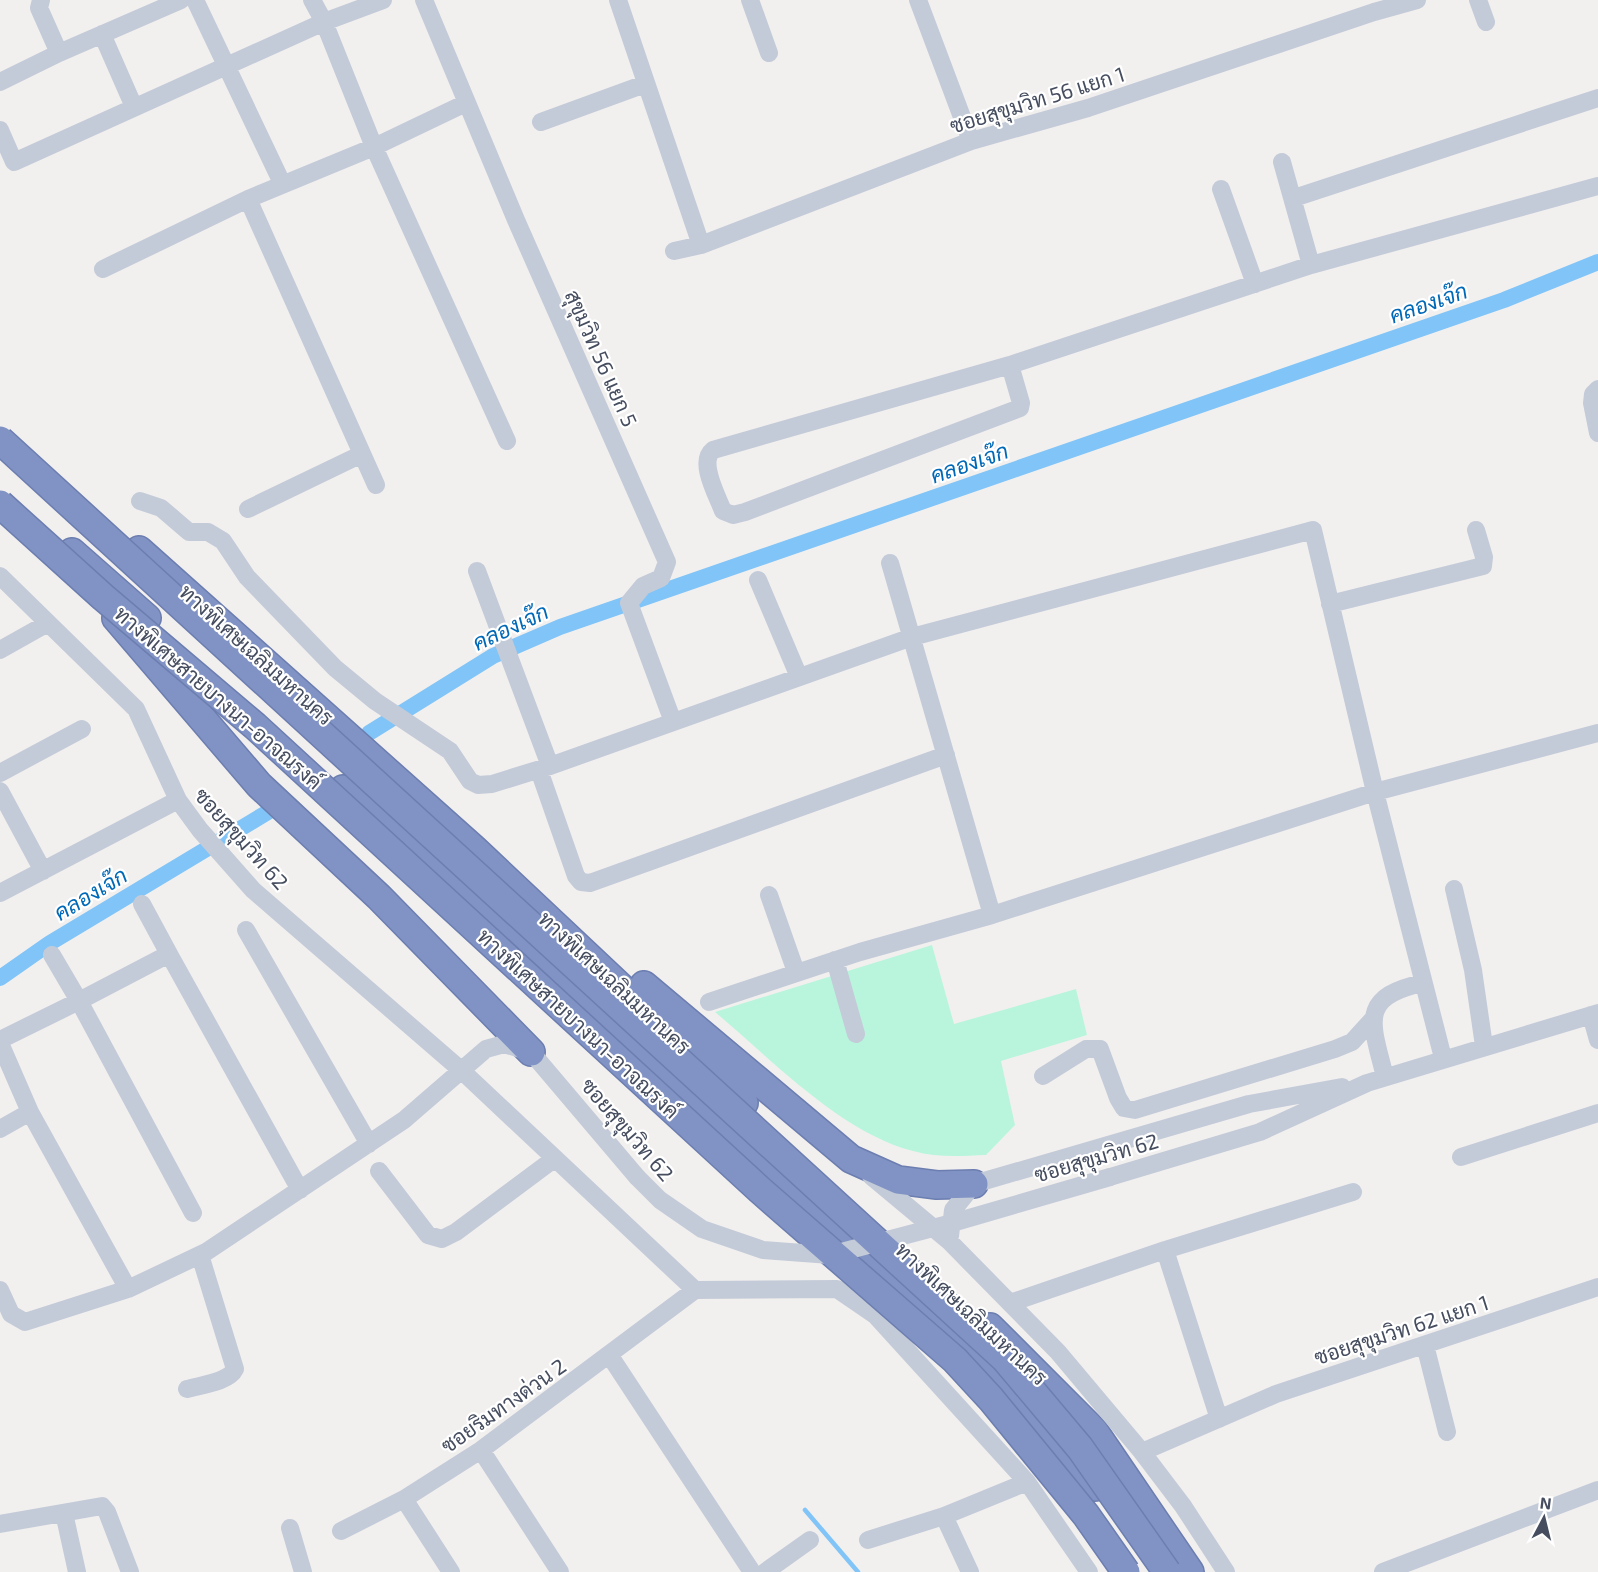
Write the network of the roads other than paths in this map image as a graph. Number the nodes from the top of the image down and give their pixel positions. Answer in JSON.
{"nodes":[{"id":1,"x":41,"y":0,"type":"edge"},
{"id":2,"x":181,"y":0,"type":"edge"},
{"id":3,"x":195,"y":0,"type":"edge"},
{"id":4,"x":312,"y":0,"type":"edge"},
{"id":5,"x":383,"y":0,"type":"edge"},
{"id":6,"x":424,"y":0,"type":"edge"},
{"id":7,"x":618,"y":0,"type":"edge"},
{"id":8,"x":750,"y":0,"type":"edge"},
{"id":9,"x":918,"y":0,"type":"edge"},
{"id":10,"x":1417,"y":0,"type":"edge"},
{"id":11,"x":1478,"y":0,"type":"edge"},
{"id":12,"x":324,"y":22,"type":"junction"},
{"id":13,"x":1486,"y":22,"type":"dead end"},
{"id":14,"x":102,"y":34,"type":"junction"},
{"id":15,"x":59,"y":53,"type":"junction"},
{"id":16,"x":769,"y":53,"type":"dead end"},
{"id":17,"x":226,"y":66,"type":"junction"},
{"id":18,"x":0,"y":82,"type":"edge"},
{"id":19,"x":645,"y":84,"type":"junction"},
{"id":20,"x":1598,"y":98,"type":"edge"},
{"id":21,"x":466,"y":103,"type":"junction"},
{"id":22,"x":134,"y":107,"type":"junction"},
{"id":23,"x":541,"y":122,"type":"dead end"},
{"id":24,"x":0,"y":130,"type":"edge"},
{"id":25,"x":971,"y":141,"type":"junction"},
{"id":26,"x":374,"y":147,"type":"junction"},
{"id":27,"x":1282,"y":162,"type":"dead end"},
{"id":28,"x":7,"y":166,"type":"edge"},
{"id":29,"x":282,"y":183,"type":"junction"},
{"id":30,"x":1598,"y":186,"type":"edge"},
{"id":31,"x":1221,"y":189,"type":"dead end"},
{"id":32,"x":1294,"y":198,"type":"junction"},
{"id":33,"x":248,"y":199,"type":"junction"},
{"id":34,"x":700,"y":245,"type":"junction"},
{"id":35,"x":674,"y":251,"type":"dead end"},
{"id":36,"x":1311,"y":266,"type":"junction"},
{"id":37,"x":103,"y":269,"type":"dead end"},
{"id":38,"x":1255,"y":284,"type":"junction"},
{"id":39,"x":1011,"y":365,"type":"junction"},
{"id":40,"x":1598,"y":389,"type":"edge"},
{"id":41,"x":0,"y":429,"type":"edge"},
{"id":42,"x":1598,"y":433,"type":"edge"},
{"id":43,"x":0,"y":440,"type":"edge"},
{"id":44,"x":507,"y":441,"type":"dead end"},
{"id":45,"x":362,"y":454,"type":"junction"},
{"id":46,"x":376,"y":485,"type":"dead end"},
{"id":47,"x":0,"y":488,"type":"edge"},
{"id":48,"x":140,"y":501,"type":"dead end"},
{"id":49,"x":0,"y":504,"type":"edge"},
{"id":50,"x":248,"y":508,"type":"dead end"},
{"id":51,"x":29,"y":513,"type":"junction"},
{"id":52,"x":1476,"y":530,"type":"dead end"},
{"id":53,"x":890,"y":563,"type":"dead end"},
{"id":54,"x":477,"y":570,"type":"dead end"},
{"id":55,"x":0,"y":576,"type":"edge"},
{"id":56,"x":758,"y":579,"type":"dead end"},
{"id":57,"x":1330,"y":604,"type":"junction"},
{"id":58,"x":48,"y":623,"type":"junction"},
{"id":59,"x":912,"y":637,"type":"junction"},
{"id":60,"x":0,"y":650,"type":"edge"},
{"id":61,"x":799,"y":677,"type":"junction"},
{"id":62,"x":673,"y":722,"type":"junction"},
{"id":63,"x":82,"y":729,"type":"dead end"},
{"id":64,"x":1598,"y":733,"type":"edge"},
{"id":65,"x":946,"y":755,"type":"junction"},
{"id":66,"x":545,"y":768,"type":"junction"},
{"id":67,"x":0,"y":773,"type":"edge"},
{"id":68,"x":0,"y":791,"type":"edge"},
{"id":69,"x":1375,"y":792,"type":"junction"},
{"id":70,"x":178,"y":800,"type":"junction"},
{"id":71,"x":474,"y":849,"type":"junction"},
{"id":72,"x":43,"y":871,"type":"junction"},
{"id":73,"x":1454,"y":889,"type":"dead end"},
{"id":74,"x":0,"y":893,"type":"edge"},
{"id":75,"x":769,"y":895,"type":"dead end"},
{"id":76,"x":142,"y":904,"type":"dead end"},
{"id":77,"x":992,"y":915,"type":"junction"},
{"id":78,"x":246,"y":930,"type":"dead end"},
{"id":79,"x":169,"y":954,"type":"junction"},
{"id":80,"x":52,"y":955,"type":"dead end"},
{"id":81,"x":835,"y":960,"type":"junction"},
{"id":82,"x":796,"y":972,"type":"junction"},
{"id":83,"x":1423,"y":983,"type":"junction"},
{"id":84,"x":79,"y":1001,"type":"junction"},
{"id":85,"x":709,"y":1002,"type":"dead end"},
{"id":86,"x":1595,"y":1014,"type":"edge"},
{"id":87,"x":1373,"y":1019,"type":"junction"},
{"id":88,"x":856,"y":1034,"type":"dead end"},
{"id":89,"x":1598,"y":1040,"type":"edge"},
{"id":90,"x":0,"y":1041,"type":"edge"},
{"id":91,"x":1484,"y":1046,"type":"junction"},
{"id":92,"x":531,"y":1052,"type":"junction"},
{"id":93,"x":1443,"y":1058,"type":"junction"},
{"id":94,"x":461,"y":1070,"type":"junction"},
{"id":95,"x":1043,"y":1076,"type":"dead end"},
{"id":96,"x":1385,"y":1077,"type":"junction"},
{"id":97,"x":1367,"y":1083,"type":"junction"},
{"id":98,"x":30,"y":1112,"type":"junction"},
{"id":99,"x":1598,"y":1113,"type":"edge"},
{"id":100,"x":0,"y":1129,"type":"edge"},
{"id":101,"x":369,"y":1143,"type":"junction"},
{"id":102,"x":1461,"y":1157,"type":"dead end"},
{"id":103,"x":554,"y":1159,"type":"junction"},
{"id":104,"x":851,"y":1159,"type":"junction"},
{"id":105,"x":379,"y":1171,"type":"dead end"},
{"id":106,"x":974,"y":1184,"type":"junction"},
{"id":107,"x":300,"y":1190,"type":"junction"},
{"id":108,"x":1353,"y":1192,"type":"dead end"},
{"id":109,"x":192,"y":1214,"type":"dead end"},
{"id":110,"x":949,"y":1241,"type":"junction"},
{"id":111,"x":1165,"y":1250,"type":"junction"},
{"id":112,"x":200,"y":1255,"type":"junction"},
{"id":113,"x":1598,"y":1287,"type":"edge"},
{"id":114,"x":128,"y":1289,"type":"junction"},
{"id":115,"x":0,"y":1290,"type":"edge"},
{"id":116,"x":694,"y":1290,"type":"junction"},
{"id":117,"x":1010,"y":1303,"type":"junction"},
{"id":118,"x":1425,"y":1345,"type":"junction"},
{"id":119,"x":610,"y":1356,"type":"junction"},
{"id":120,"x":187,"y":1389,"type":"dead end"},
{"id":121,"x":1219,"y":1419,"type":"junction"},
{"id":122,"x":1447,"y":1432,"type":"dead end"},
{"id":123,"x":481,"y":1450,"type":"junction"},
{"id":124,"x":1142,"y":1452,"type":"junction"},
{"id":125,"x":1027,"y":1482,"type":"junction"},
{"id":126,"x":1598,"y":1490,"type":"edge"},
{"id":127,"x":404,"y":1498,"type":"junction"},
{"id":128,"x":64,"y":1513,"type":"junction"},
{"id":129,"x":944,"y":1516,"type":"junction"},
{"id":130,"x":0,"y":1524,"type":"edge"},
{"id":131,"x":290,"y":1528,"type":"dead end"},
{"id":132,"x":341,"y":1531,"type":"dead end"},
{"id":133,"x":810,"y":1540,"type":"dead end"},
{"id":134,"x":868,"y":1540,"type":"dead end"},
{"id":135,"x":77,"y":1572,"type":"edge"},
{"id":136,"x":130,"y":1572,"type":"edge"},
{"id":137,"x":303,"y":1572,"type":"edge"},
{"id":138,"x":451,"y":1572,"type":"edge"},
{"id":139,"x":560,"y":1572,"type":"edge"},
{"id":140,"x":752,"y":1572,"type":"edge"},
{"id":141,"x":765,"y":1572,"type":"edge"},
{"id":142,"x":970,"y":1572,"type":"edge"},
{"id":143,"x":1089,"y":1572,"type":"edge"},
{"id":144,"x":1126,"y":1572,"type":"edge"},
{"id":145,"x":1158,"y":1572,"type":"edge"},
{"id":146,"x":1167,"y":1572,"type":"edge"},
{"id":147,"x":1190,"y":1572,"type":"edge"},
{"id":148,"x":1226,"y":1572,"type":"edge"},
{"id":149,"x":1383,"y":1572,"type":"edge"}],
"edges":[{"from":1,"to":15,"type":"street"},
{"from":2,"to":14,"type":"street"},
{"from":3,"to":17,"type":"street"},
{"from":4,"to":12,"type":"street"},
{"from":5,"to":12,"type":"street"},
{"from":6,"to":21,"type":"street","name":"สุขุมวิท 56 แยก 5"},
{"from":7,"to":19,"type":"street"},
{"from":8,"to":16,"type":"street"},
{"from":9,"to":25,"type":"street"},
{"from":10,"to":25,"type":"street","name":"ซอยสุขุมวิท 56 แยก 1"},
{"from":11,"to":13,"type":"street"},
{"from":12,"to":17,"type":"street"},
{"from":12,"to":26,"type":"street"},
{"from":14,"to":15,"type":"street"},
{"from":14,"to":22,"type":"street"},
{"from":15,"to":18,"type":"street"},
{"from":17,"to":22,"type":"street"},
{"from":17,"to":29,"type":"street"},
{"from":19,"to":23,"type":"street"},
{"from":19,"to":34,"type":"street"},
{"from":20,"to":32,"type":"street"},
{"from":21,"to":26,"type":"street"},
{"from":21,"to":62,"type":"street","name":"สุขุมวิท 56 แยก 5"},
{"from":22,"to":28,"type":"street"},
{"from":24,"to":28,"type":"street"},
{"from":25,"to":34,"type":"street","name":"ซอยสุขุมวิท 56 แยก 1"},
{"from":26,"to":29,"type":"street"},
{"from":26,"to":44,"type":"street"},
{"from":27,"to":32,"type":"street"},
{"from":29,"to":33,"type":"street"},
{"from":30,"to":36,"type":"street"},
{"from":31,"to":38,"type":"street"},
{"from":32,"to":36,"type":"street"},
{"from":33,"to":37,"type":"street"},
{"from":33,"to":45,"type":"street"},
{"from":34,"to":35,"type":"street","name":"ซอยสุขุมวิท 56 แยก 1"},
{"from":36,"to":38,"type":"street"},
{"from":38,"to":39,"type":"street"},
{"from":39,"to":39,"type":"street"},
{"from":40,"to":42,"type":"street"},
{"from":41,"to":71,"type":"highway","name":"ทางพิเศษเฉลิมมหานคร"},
{"from":43,"to":146,"type":"highway","name":"ทางพิเศษสายบางนา-อาจณรงค์","bridge":true},
{"from":45,"to":46,"type":"street"},
{"from":45,"to":50,"type":"street"},
{"from":47,"to":51,"type":"highway","name":"ทางพิเศษเฉลิมมหานคร"},
{"from":48,"to":66,"type":"street"},
{"from":49,"to":144,"type":"highway","name":"ทางพิเศษสายบางนา-อาจณรงค์","bridge":true},
{"from":51,"to":92,"type":"highway"},
{"from":51,"to":145,"type":"highway","name":"ทางพิเศษเฉลิมมหานคร"},
{"from":52,"to":57,"type":"street"},
{"from":53,"to":59,"type":"street"},
{"from":54,"to":66,"type":"street"},
{"from":55,"to":58,"type":"street","name":"ซอยสุขุมวิท 62"},
{"from":56,"to":61,"type":"street"},
{"from":57,"to":59,"type":"street"},
{"from":57,"to":69,"type":"street"},
{"from":58,"to":60,"type":"street"},
{"from":58,"to":70,"type":"street","name":"ซอยสุขุมวิท 62"},
{"from":59,"to":61,"type":"street"},
{"from":59,"to":65,"type":"street"},
{"from":61,"to":62,"type":"street"},
{"from":62,"to":66,"type":"street"},
{"from":63,"to":67,"type":"street"},
{"from":64,"to":69,"type":"street"},
{"from":65,"to":66,"type":"street"},
{"from":65,"to":77,"type":"street"},
{"from":68,"to":72,"type":"street"},
{"from":69,"to":77,"type":"street"},
{"from":69,"to":83,"type":"street"},
{"from":70,"to":72,"type":"street"},
{"from":70,"to":94,"type":"street","name":"ซอยสุขุมวิท 62"},
{"from":71,"to":104,"type":"highway"},
{"from":71,"to":147,"type":"highway","name":"ทางพิเศษเฉลิมมหานคร"},
{"from":72,"to":74,"type":"street"},
{"from":73,"to":91,"type":"street"},
{"from":75,"to":82,"type":"street"},
{"from":76,"to":79,"type":"street"},
{"from":77,"to":81,"type":"street"},
{"from":78,"to":101,"type":"street"},
{"from":79,"to":84,"type":"street"},
{"from":79,"to":107,"type":"street"},
{"from":80,"to":84,"type":"street"},
{"from":81,"to":82,"type":"street"},
{"from":81,"to":88,"type":"street"},
{"from":82,"to":85,"type":"street"},
{"from":83,"to":87,"type":"street"},
{"from":83,"to":93,"type":"street"},
{"from":84,"to":90,"type":"street"},
{"from":84,"to":109,"type":"street"},
{"from":86,"to":89,"type":"street"},
{"from":86,"to":91,"type":"street","name":"ซอยสุขุมวิท 62"},
{"from":87,"to":95,"type":"street"},
{"from":87,"to":96,"type":"street"},
{"from":90,"to":98,"type":"street"},
{"from":91,"to":93,"type":"street","name":"ซอยสุขุมวิท 62"},
{"from":92,"to":94,"type":"street"},
{"from":92,"to":97,"type":"street","name":"ซอยสุขุมวิท 62","bridge":true},
{"from":93,"to":96,"type":"street","name":"ซอยสุขุมวิท 62"},
{"from":94,"to":101,"type":"street"},
{"from":94,"to":103,"type":"street","name":"ซอยสุขุมวิท 62"},
{"from":96,"to":97,"type":"street","name":"ซอยสุขุมวิท 62"},
{"from":97,"to":106,"type":"street"},
{"from":98,"to":100,"type":"street"},
{"from":98,"to":114,"type":"street"},
{"from":99,"to":102,"type":"street"},
{"from":101,"to":107,"type":"street"},
{"from":103,"to":105,"type":"street"},
{"from":103,"to":116,"type":"street","name":"ซอยสุขุมวิท 62"},
{"from":104,"to":106,"type":"highway"},
{"from":104,"to":110,"type":"street"},
{"from":106,"to":110,"type":"street"},
{"from":107,"to":112,"type":"street"},
{"from":108,"to":111,"type":"street"},
{"from":110,"to":117,"type":"street"},
{"from":111,"to":117,"type":"street"},
{"from":111,"to":121,"type":"street"},
{"from":112,"to":114,"type":"street"},
{"from":112,"to":120,"type":"street"},
{"from":113,"to":118,"type":"street","name":"ซอยสุขุมวิท 62 แยก 1"},
{"from":114,"to":115,"type":"street"},
{"from":116,"to":119,"type":"street","name":"ซอยริมทางด่วน 2"},
{"from":116,"to":125,"type":"street"},
{"from":117,"to":124,"type":"street"},
{"from":118,"to":121,"type":"street","name":"ซอยสุขุมวิท 62 แยก 1"},
{"from":118,"to":122,"type":"street"},
{"from":119,"to":123,"type":"street","name":"ซอยริมทางด่วน 2"},
{"from":119,"to":140,"type":"street"},
{"from":121,"to":124,"type":"street","name":"ซอยสุขุมวิท 62 แยก 1"},
{"from":123,"to":127,"type":"street","name":"ซอยริมทางด่วน 2"},
{"from":123,"to":139,"type":"street"},
{"from":124,"to":148,"type":"street"},
{"from":125,"to":129,"type":"street"},
{"from":125,"to":143,"type":"street"},
{"from":126,"to":149,"type":"street"},
{"from":127,"to":132,"type":"street","name":"ซอยริมทางด่วน 2"},
{"from":127,"to":138,"type":"street"},
{"from":128,"to":130,"type":"street"},
{"from":128,"to":135,"type":"street"},
{"from":128,"to":136,"type":"street"},
{"from":129,"to":134,"type":"street"},
{"from":129,"to":142,"type":"street"},
{"from":131,"to":137,"type":"street"},
{"from":133,"to":141,"type":"street"}]}
